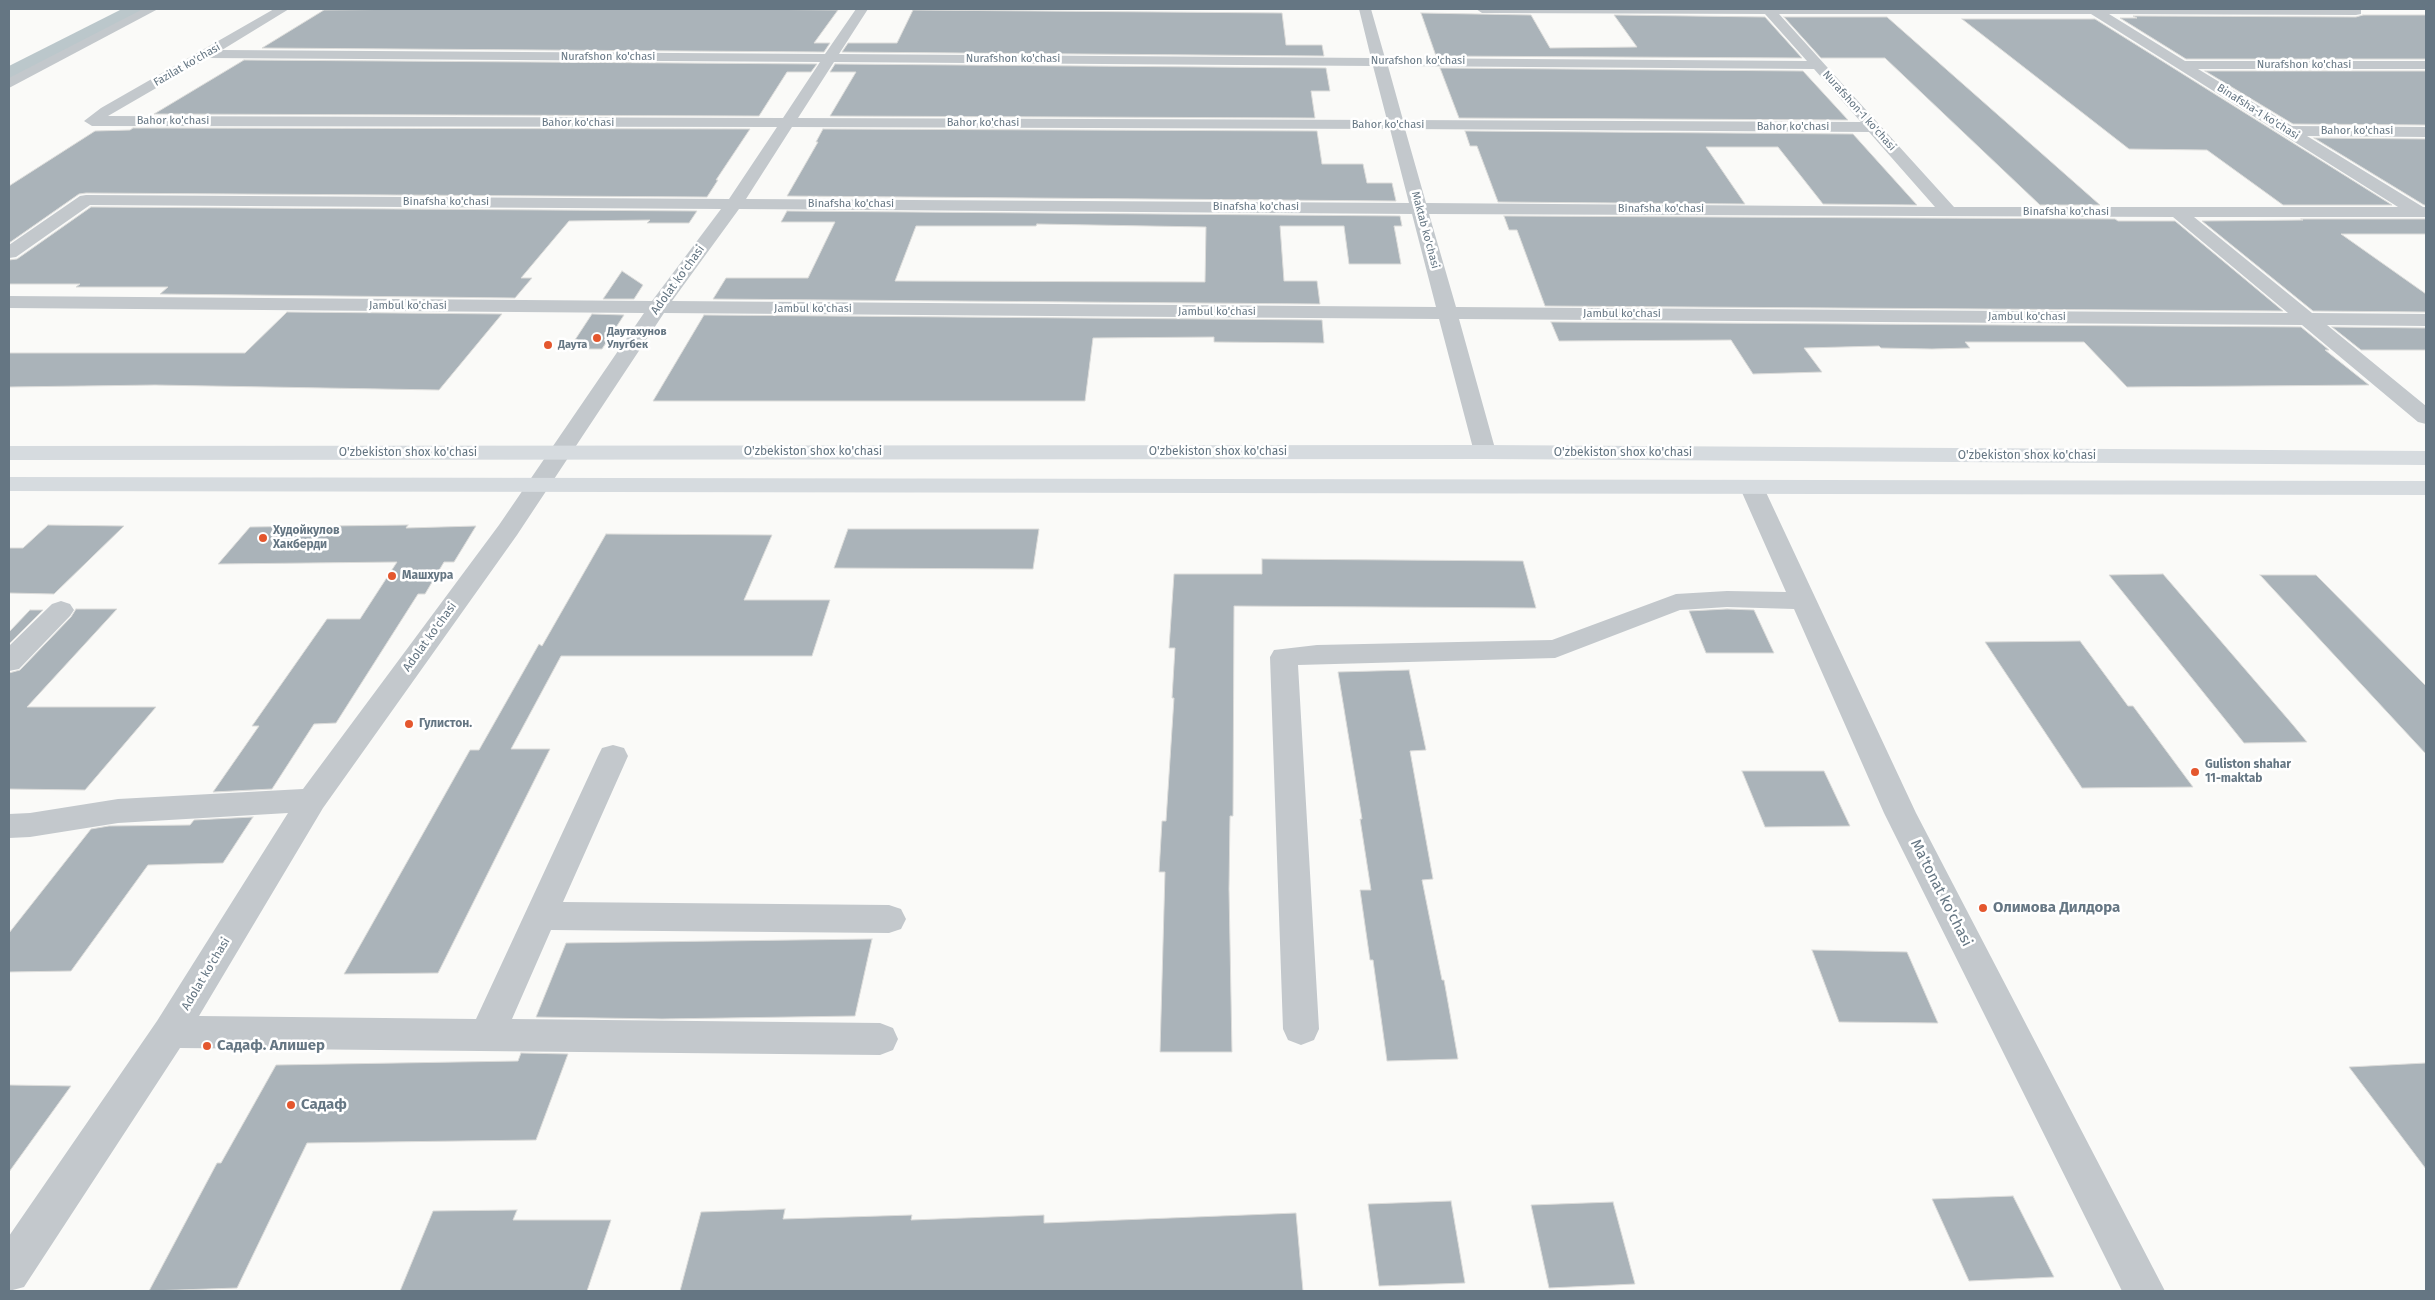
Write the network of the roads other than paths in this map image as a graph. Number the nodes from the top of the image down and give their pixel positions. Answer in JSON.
{"nodes":[{"id":1,"x":152,"y":9,"type":"edge"},
{"id":2,"x":283,"y":9,"type":"edge"},
{"id":3,"x":862,"y":9,"type":"edge"},
{"id":4,"x":1365,"y":9,"type":"edge"},
{"id":5,"x":1482,"y":9,"type":"edge"},
{"id":6,"x":1769,"y":10,"type":"edge"},
{"id":7,"x":1861,"y":10,"type":"edge"},
{"id":8,"x":2354,"y":10,"type":"edge"},
{"id":9,"x":2096,"y":12,"type":"junction"},
{"id":10,"x":207,"y":54,"type":"junction"},
{"id":11,"x":830,"y":58,"type":"junction"},
{"id":12,"x":1380,"y":61,"type":"junction"},
{"id":13,"x":2181,"y":64,"type":"junction"},
{"id":14,"x":1819,"y":65,"type":"junction"},
{"id":15,"x":2426,"y":65,"type":"edge"},
{"id":16,"x":9,"y":84,"type":"edge"},
{"id":17,"x":92,"y":121,"type":"joint"},
{"id":18,"x":785,"y":123,"type":"junction"},
{"id":19,"x":1397,"y":126,"type":"junction"},
{"id":20,"x":1874,"y":127,"type":"junction"},
{"id":21,"x":2288,"y":131,"type":"junction"},
{"id":22,"x":2426,"y":132,"type":"edge"},
{"id":23,"x":734,"y":204,"type":"junction"},
{"id":24,"x":1419,"y":208,"type":"junction"},
{"id":25,"x":1949,"y":212,"type":"junction"},
{"id":26,"x":2177,"y":212,"type":"junction"},
{"id":27,"x":2423,"y":212,"type":"edge"},
{"id":28,"x":9,"y":253,"type":"edge"},
{"id":29,"x":9,"y":302,"type":"edge"},
{"id":30,"x":657,"y":308,"type":"junction"},
{"id":31,"x":1448,"y":313,"type":"junction"},
{"id":32,"x":2307,"y":319,"type":"junction"},
{"id":33,"x":2426,"y":320,"type":"edge"},
{"id":34,"x":2426,"y":417,"type":"edge"},
{"id":35,"x":560,"y":452,"type":"junction"},
{"id":36,"x":1485,"y":452,"type":"junction"},
{"id":37,"x":9,"y":453,"type":"edge"},
{"id":38,"x":2426,"y":458,"type":"edge"},
{"id":39,"x":9,"y":484,"type":"edge"},
{"id":40,"x":538,"y":484,"type":"junction"},
{"id":41,"x":1752,"y":488,"type":"junction"},
{"id":42,"x":2426,"y":488,"type":"edge"},
{"id":43,"x":1804,"y":602,"type":"junction"},
{"id":44,"x":61,"y":610,"type":"dead end"},
{"id":45,"x":9,"y":662,"type":"edge"},
{"id":46,"x":613,"y":756,"type":"dead end"},
{"id":47,"x":312,"y":800,"type":"junction"},
{"id":48,"x":9,"y":826,"type":"edge"},
{"id":49,"x":541,"y":916,"type":"junction"},
{"id":50,"x":889,"y":919,"type":"dead end"},
{"id":51,"x":1301,"y":1029,"type":"dead end"},
{"id":52,"x":170,"y":1032,"type":"junction"},
{"id":53,"x":487,"y":1035,"type":"junction"},
{"id":54,"x":880,"y":1039,"type":"dead end"},
{"id":55,"x":9,"y":1272,"type":"edge"},
{"id":56,"x":2144,"y":1291,"type":"edge"}],
"edges":[{"from":1,"to":16,"type":"street"},
{"from":2,"to":10,"type":"street","name":"Fazilat ko'chasi"},
{"from":3,"to":11,"type":"street","name":"Adolat ko'chasi"},
{"from":4,"to":12,"type":"street","name":"Maktab ko'chasi"},
{"from":5,"to":6,"type":"street"},
{"from":6,"to":7,"type":"street"},
{"from":6,"to":14,"type":"street","name":"Nurafshon-1 ko'chasi"},
{"from":7,"to":9,"type":"street"},
{"from":8,"to":9,"type":"street"},
{"from":9,"to":13,"type":"street","name":"Binafsha-1 ko'chasi"},
{"from":10,"to":11,"type":"street","name":"Nurafshon ko'chasi"},
{"from":10,"to":17,"type":"street","name":"Fazilat ko'chasi"},
{"from":11,"to":12,"type":"street","name":"Nurafshon ko'chasi"},
{"from":11,"to":18,"type":"street","name":"Adolat ko'chasi"},
{"from":12,"to":14,"type":"street","name":"Nurafshon ko'chasi"},
{"from":12,"to":19,"type":"street","name":"Maktab ko'chasi"},
{"from":13,"to":15,"type":"street","name":"Nurafshon ko'chasi"},
{"from":13,"to":21,"type":"street","name":"Binafsha-1 ko'chasi"},
{"from":14,"to":20,"type":"street","name":"Nurafshon-1 ko'chasi"},
{"from":17,"to":18,"type":"street","name":"Bahor ko'chasi"},
{"from":18,"to":19,"type":"street","name":"Bahor ko'chasi"},
{"from":18,"to":23,"type":"street","name":"Adolat ko'chasi"},
{"from":19,"to":20,"type":"street","name":"Bahor ko'chasi"},
{"from":19,"to":24,"type":"street","name":"Maktab ko'chasi"},
{"from":20,"to":25,"type":"street","name":"Nurafshon-1 ko'chasi"},
{"from":21,"to":22,"type":"street","name":"Bahor ko'chasi"},
{"from":21,"to":27,"type":"street","name":"Binafsha-1 ko'chasi"},
{"from":23,"to":24,"type":"street","name":"Binafsha ko'chasi"},
{"from":23,"to":28,"type":"street","name":"Binafsha ko'chasi"},
{"from":23,"to":30,"type":"street","name":"Adolat ko'chasi"},
{"from":24,"to":25,"type":"street","name":"Binafsha ko'chasi"},
{"from":24,"to":31,"type":"street","name":"Maktab ko'chasi"},
{"from":25,"to":26,"type":"street","name":"Binafsha ko'chasi"},
{"from":26,"to":27,"type":"street","name":"Binafsha ko'chasi"},
{"from":26,"to":32,"type":"street"},
{"from":29,"to":30,"type":"street","name":"Jambul ko'chasi"},
{"from":30,"to":31,"type":"street","name":"Jambul ko'chasi"},
{"from":30,"to":35,"type":"street","name":"Adolat ko'chasi"},
{"from":31,"to":32,"type":"street","name":"Jambul ko'chasi"},
{"from":31,"to":36,"type":"street","name":"Maktab ko'chasi"},
{"from":32,"to":33,"type":"street","name":"Jambul ko'chasi"},
{"from":32,"to":34,"type":"street"},
{"from":35,"to":36,"type":"main road","name":"O'zbekiston shox ko'chasi"},
{"from":35,"to":37,"type":"main road","name":"O'zbekiston shox ko'chasi"},
{"from":35,"to":40,"type":"street","name":"Adolat ko'chasi"},
{"from":36,"to":38,"type":"main road","name":"O'zbekiston shox ko'chasi"},
{"from":39,"to":40,"type":"main road"},
{"from":40,"to":41,"type":"main road"},
{"from":40,"to":47,"type":"street","name":"Adolat ko'chasi"},
{"from":41,"to":42,"type":"main road"},
{"from":41,"to":43,"type":"street","name":"Ma'tonat ko'chasi"},
{"from":43,"to":51,"type":"street"},
{"from":43,"to":56,"type":"street","name":"Ma'tonat ko'chasi"},
{"from":44,"to":45,"type":"street"},
{"from":46,"to":49,"type":"street"},
{"from":47,"to":48,"type":"street"},
{"from":47,"to":52,"type":"street","name":"Adolat ko'chasi"},
{"from":49,"to":50,"type":"street"},
{"from":49,"to":53,"type":"street"},
{"from":52,"to":53,"type":"street"},
{"from":52,"to":55,"type":"street","name":"Adolat ko'chasi"},
{"from":53,"to":54,"type":"street"}]}
